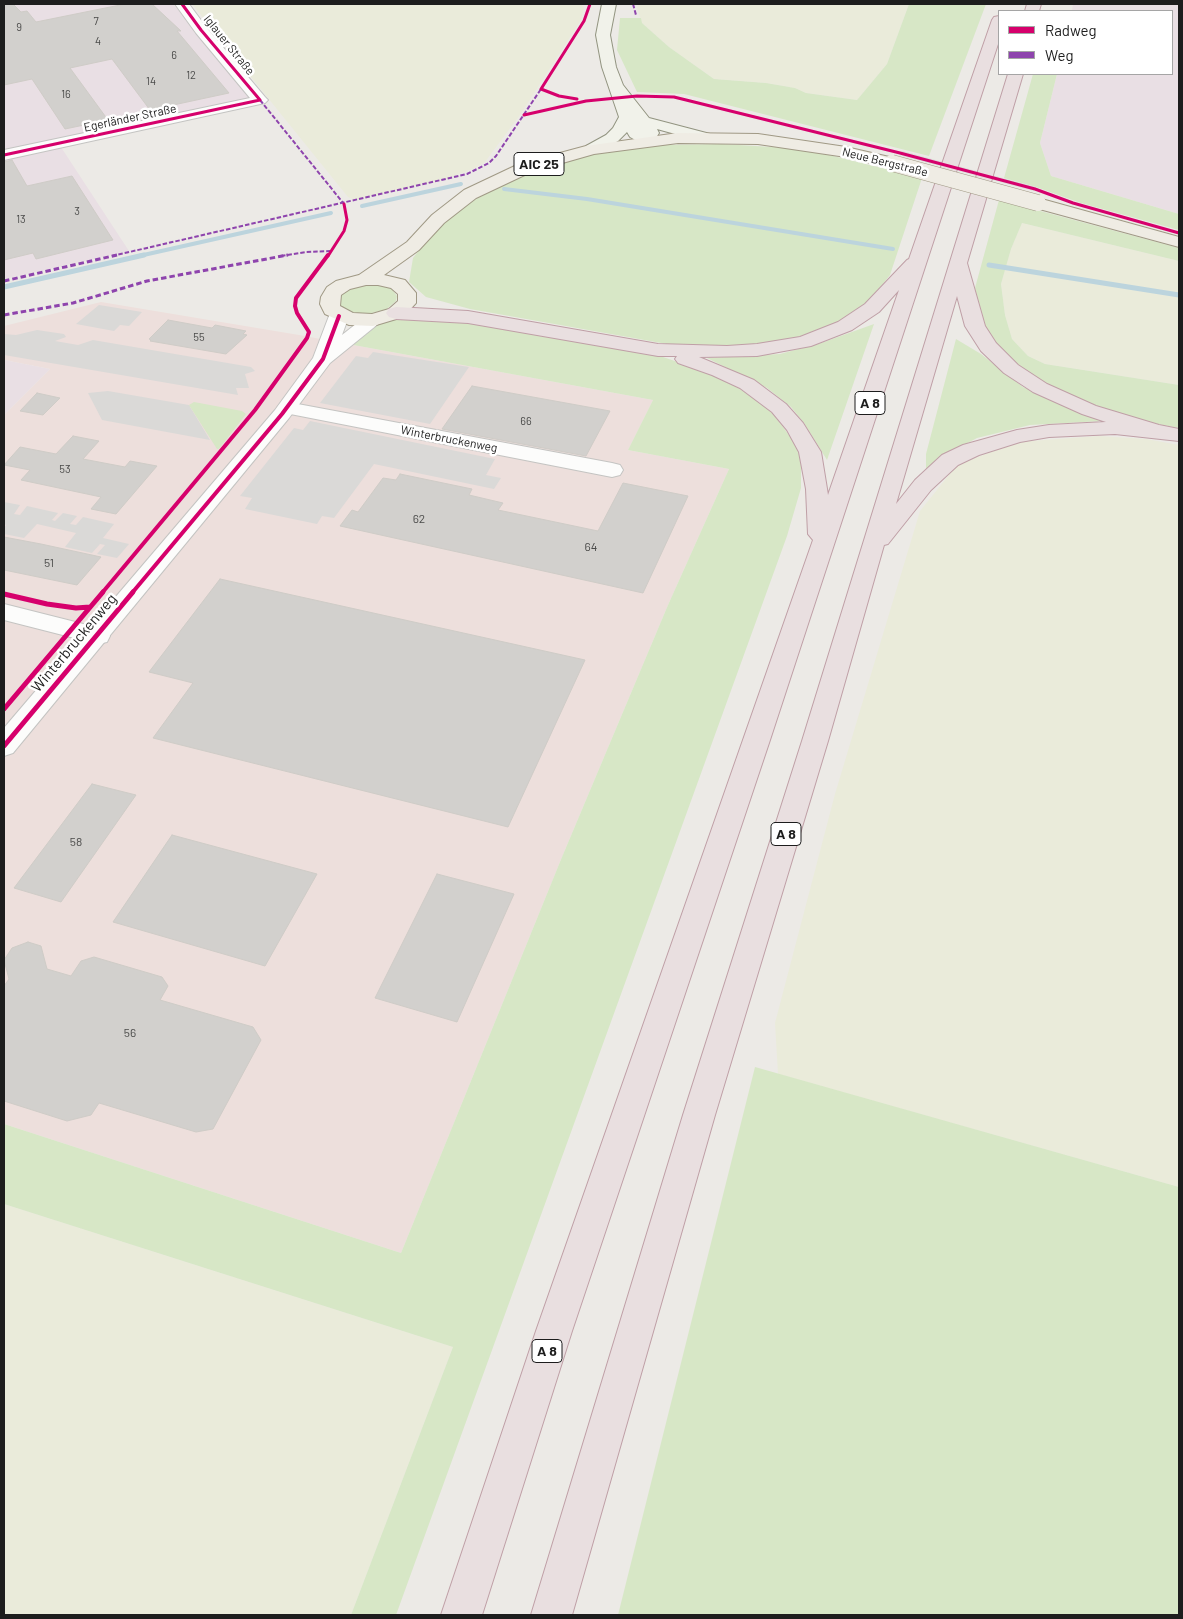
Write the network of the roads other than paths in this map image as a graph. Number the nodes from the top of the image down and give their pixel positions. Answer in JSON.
{"nodes":[{"id":1,"x":182,"y":4,"type":"edge"},
{"id":2,"x":610,"y":4,"type":"edge"},
{"id":3,"x":998,"y":23,"type":"edge"},
{"id":4,"x":1015,"y":75,"type":"edge"},
{"id":5,"x":616,"y":86,"type":"junction"},
{"id":6,"x":260,"y":100,"type":"joint"},
{"id":7,"x":627,"y":117,"type":"junction"},
{"id":8,"x":643,"y":121,"type":"junction"},
{"id":9,"x":708,"y":138,"type":"junction"},
{"id":10,"x":646,"y":141,"type":"junction"},
{"id":11,"x":592,"y":149,"type":"junction"},
{"id":12,"x":4,"y":155,"type":"edge"},
{"id":13,"x":1179,"y":242,"type":"edge"},
{"id":14,"x":413,"y":246,"type":"junction"},
{"id":15,"x":920,"y":256,"type":"junction"},
{"id":16,"x":957,"y":262,"type":"junction"},
{"id":17,"x":366,"y":279,"type":"junction"},
{"id":18,"x":403,"y":291,"type":"junction"},
{"id":19,"x":396,"y":313,"type":"junction"},
{"id":20,"x":339,"y":316,"type":"junction"},
{"id":21,"x":468,"y":317,"type":"junction"},
{"id":22,"x":373,"y":320,"type":"junction"},
{"id":23,"x":658,"y":350,"type":"junction"},
{"id":24,"x":323,"y":359,"type":"junction"},
{"id":25,"x":287,"y":408,"type":"junction"},
{"id":26,"x":1156,"y":431,"type":"junction"},
{"id":27,"x":1179,"y":435,"type":"edge"},
{"id":28,"x":612,"y":470,"type":"dead end"},
{"id":29,"x":820,"y":550,"type":"junction"},
{"id":30,"x":870,"y":553,"type":"junction"},
{"id":31,"x":4,"y":612,"type":"edge"},
{"id":32,"x":98,"y":636,"type":"junction"},
{"id":33,"x":4,"y":746,"type":"edge"},
{"id":34,"x":461,"y":1615,"type":"edge"},
{"id":35,"x":551,"y":1615,"type":"edge"}],
"edges":[{"from":1,"to":6,"type":"street","name":"Iglauer Straße"},
{"from":2,"to":5,"type":"main road"},
{"from":3,"to":15,"type":"highway","number":"A 8"},
{"from":4,"to":16,"type":"highway","number":"A 8"},
{"from":5,"to":7,"type":"main road"},
{"from":5,"to":8,"type":"main road"},
{"from":6,"to":12,"type":"street","name":"Egerländer Straße"},
{"from":7,"to":10,"type":"main road"},
{"from":7,"to":11,"type":"main road","number":"AIC 25"},
{"from":8,"to":9,"type":"main road","number":"AIC 25"},
{"from":8,"to":10,"type":"main road"},
{"from":9,"to":10,"type":"main road","name":"Neue Bergstraße","number":"AIC 25"},
{"from":9,"to":13,"type":"main road","name":"Neue Bergstraße","number":"AIC 25","bridge":true},
{"from":10,"to":11,"type":"main road","number":"AIC 25"},
{"from":11,"to":14,"type":"main road","number":"AIC 25"},
{"from":14,"to":17,"type":"main road","number":"AIC 25"},
{"from":14,"to":18,"type":"main road","number":"AIC 25"},
{"from":15,"to":23,"type":"highway"},
{"from":15,"to":29,"type":"highway","number":"A 8"},
{"from":16,"to":26,"type":"highway"},
{"from":16,"to":30,"type":"highway","number":"A 8"},
{"from":17,"to":18,"type":"main road"},
{"from":17,"to":20,"type":"main road"},
{"from":18,"to":19,"type":"main road"},
{"from":18,"to":21,"type":"highway"},
{"from":19,"to":21,"type":"highway"},
{"from":19,"to":22,"type":"main road"},
{"from":20,"to":22,"type":"main road"},
{"from":20,"to":24,"type":"street","name":"Winterbruckenweg"},
{"from":21,"to":23,"type":"highway"},
{"from":22,"to":24,"type":"street","name":"Winterbruckenweg"},
{"from":23,"to":29,"type":"highway"},
{"from":24,"to":25,"type":"street","name":"Winterbruckenweg"},
{"from":25,"to":28,"type":"street","name":"Winterbruckenweg"},
{"from":25,"to":32,"type":"street","name":"Winterbruckenweg"},
{"from":26,"to":27,"type":"highway"},
{"from":26,"to":30,"type":"highway"},
{"from":29,"to":34,"type":"highway","number":"A 8"},
{"from":30,"to":35,"type":"highway","number":"A 8"},
{"from":31,"to":32,"type":"street"},
{"from":32,"to":33,"type":"street","name":"Winterbruckenweg"}]}
